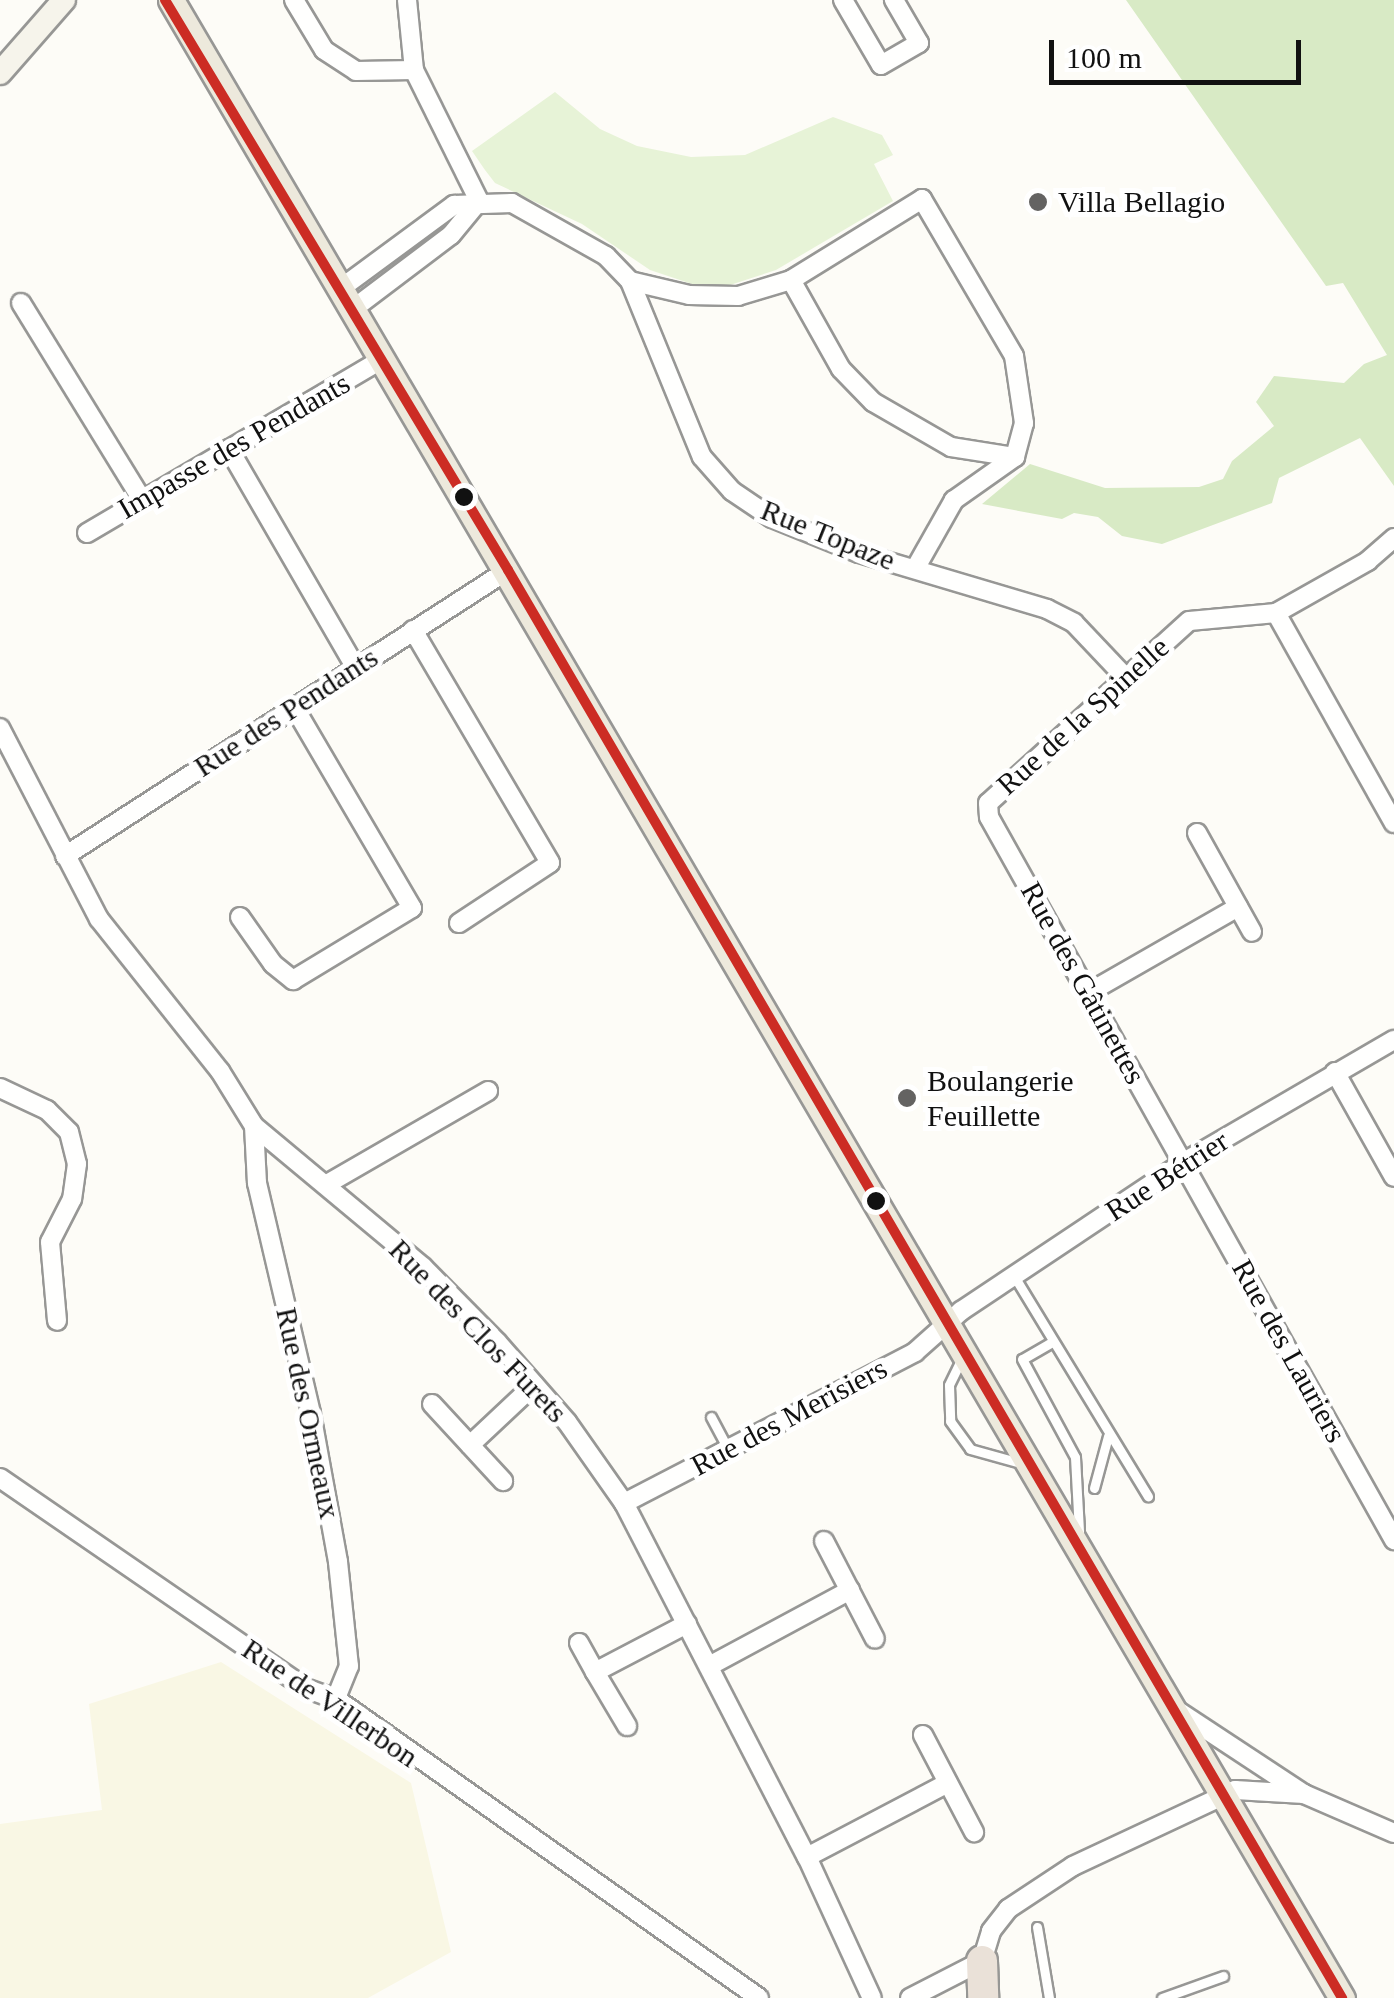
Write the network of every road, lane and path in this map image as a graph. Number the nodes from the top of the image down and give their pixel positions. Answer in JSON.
{"nodes":[{"id":1,"x":64,"y":0,"type":"edge"},
{"id":2,"x":72,"y":0,"type":"edge"},
{"id":3,"x":294,"y":0,"type":"edge"},
{"id":4,"x":408,"y":0,"type":"edge"},
{"id":5,"x":843,"y":0,"type":"edge"},
{"id":6,"x":894,"y":0,"type":"edge"},
{"id":7,"x":171,"y":4,"type":"edge"},
{"id":8,"x":46,"y":22,"type":"junction"},
{"id":9,"x":414,"y":70,"type":"junction"},
{"id":10,"x":0,"y":73,"type":"edge"},
{"id":11,"x":479,"y":201,"type":"junction"},
{"id":12,"x":791,"y":280,"type":"junction"},
{"id":13,"x":630,"y":281,"type":"junction"},
{"id":14,"x":347,"y":299,"type":"junction"},
{"id":15,"x":21,"y":303,"type":"dead end"},
{"id":16,"x":381,"y":360,"type":"junction"},
{"id":17,"x":228,"y":449,"type":"junction"},
{"id":18,"x":1015,"y":458,"type":"junction"},
{"id":19,"x":142,"y":500,"type":"junction"},
{"id":20,"x":87,"y":533,"type":"dead end"},
{"id":21,"x":1394,"y":538,"type":"edge"},
{"id":22,"x":508,"y":570,"type":"junction"},
{"id":23,"x":915,"y":570,"type":"junction"},
{"id":24,"x":1276,"y":613,"type":"junction"},
{"id":25,"x":413,"y":630,"type":"junction"},
{"id":26,"x":355,"y":666,"type":"junction"},
{"id":27,"x":1125,"y":677,"type":"junction"},
{"id":28,"x":294,"y":707,"type":"junction"},
{"id":29,"x":0,"y":728,"type":"edge"},
{"id":30,"x":988,"y":804,"type":"joint"},
{"id":31,"x":1394,"y":822,"type":"edge"},
{"id":32,"x":1197,"y":833,"type":"dead end"},
{"id":33,"x":65,"y":856,"type":"junction"},
{"id":34,"x":1238,"y":907,"type":"junction"},
{"id":35,"x":240,"y":917,"type":"dead end"},
{"id":36,"x":459,"y":924,"type":"dead end"},
{"id":37,"x":1252,"y":932,"type":"dead end"},
{"id":38,"x":1088,"y":993,"type":"junction"},
{"id":39,"x":1394,"y":1040,"type":"edge"},
{"id":40,"x":1335,"y":1072,"type":"junction"},
{"id":41,"x":0,"y":1088,"type":"edge"},
{"id":42,"x":488,"y":1091,"type":"dead end"},
{"id":43,"x":254,"y":1126,"type":"junction"},
{"id":44,"x":1184,"y":1162,"type":"junction"},
{"id":45,"x":1394,"y":1177,"type":"edge"},
{"id":46,"x":327,"y":1184,"type":"junction"},
{"id":47,"x":1014,"y":1276,"type":"junction"},
{"id":48,"x":57,"y":1320,"type":"dead end"},
{"id":49,"x":947,"y":1323,"type":"junction"},
{"id":50,"x":1052,"y":1342,"type":"junction"},
{"id":51,"x":964,"y":1354,"type":"junction"},
{"id":52,"x":534,"y":1384,"type":"junction"},
{"id":53,"x":432,"y":1404,"type":"dead end"},
{"id":54,"x":711,"y":1417,"type":"dead end"},
{"id":55,"x":1108,"y":1436,"type":"junction"},
{"id":56,"x":470,"y":1445,"type":"junction"},
{"id":57,"x":728,"y":1449,"type":"junction"},
{"id":58,"x":1030,"y":1464,"type":"junction"},
{"id":59,"x":0,"y":1478,"type":"edge"},
{"id":60,"x":503,"y":1481,"type":"dead end"},
{"id":61,"x":1094,"y":1488,"type":"dead end"},
{"id":62,"x":1148,"y":1496,"type":"dead end"},
{"id":63,"x":624,"y":1503,"type":"junction"},
{"id":64,"x":1394,"y":1540,"type":"edge"},
{"id":65,"x":824,"y":1541,"type":"dead end"},
{"id":66,"x":1078,"y":1546,"type":"junction"},
{"id":67,"x":850,"y":1590,"type":"junction"},
{"id":68,"x":687,"y":1624,"type":"junction"},
{"id":69,"x":874,"y":1638,"type":"dead end"},
{"id":70,"x":579,"y":1643,"type":"dead end"},
{"id":71,"x":711,"y":1665,"type":"junction"},
{"id":72,"x":595,"y":1672,"type":"junction"},
{"id":73,"x":336,"y":1700,"type":"junction"},
{"id":74,"x":1171,"y":1706,"type":"junction"},
{"id":75,"x":626,"y":1726,"type":"dead end"},
{"id":76,"x":923,"y":1735,"type":"dead end"},
{"id":77,"x":948,"y":1783,"type":"junction"},
{"id":78,"x":1222,"y":1794,"type":"junction"},
{"id":79,"x":1304,"y":1794,"type":"junction"},
{"id":80,"x":974,"y":1832,"type":"dead end"},
{"id":81,"x":1394,"y":1833,"type":"edge"},
{"id":82,"x":807,"y":1857,"type":"junction"},
{"id":83,"x":1037,"y":1927,"type":"dead end"},
{"id":84,"x":982,"y":1961,"type":"junction"},
{"id":85,"x":1223,"y":1976,"type":"dead end"},
{"id":86,"x":936,"y":1984,"type":"junction"},
{"id":87,"x":759,"y":1998,"type":"edge"},
{"id":88,"x":872,"y":1998,"type":"edge"},
{"id":89,"x":910,"y":1998,"type":"edge"},
{"id":90,"x":974,"y":1998,"type":"edge"},
{"id":91,"x":983,"y":1998,"type":"edge"},
{"id":92,"x":1050,"y":1998,"type":"edge"},
{"id":93,"x":1162,"y":1998,"type":"edge"},
{"id":94,"x":1342,"y":1998,"type":"edge"}],
"edges":[{"from":1,"to":8,"type":"street"},
{"from":2,"to":8,"type":"street"},
{"from":3,"to":9,"type":"street"},
{"from":4,"to":9,"type":"street"},
{"from":5,"to":6,"type":"street"},
{"from":7,"to":14,"type":"main road"},
{"from":8,"to":10,"type":"street"},
{"from":9,"to":11,"type":"street"},
{"from":11,"to":13,"type":"street","name":"Rue Topaze"},
{"from":11,"to":14,"type":"street"},
{"from":12,"to":13,"type":"street"},
{"from":12,"to":18,"type":"street"},
{"from":12,"to":18,"type":"street"},
{"from":13,"to":23,"type":"street","name":"Rue Topaze"},
{"from":14,"to":16,"type":"main road"},
{"from":15,"to":19,"type":"street"},
{"from":16,"to":17,"type":"street","name":"Impasse des Pendants"},
{"from":16,"to":22,"type":"main road"},
{"from":17,"to":19,"type":"street","name":"Impasse des Pendants"},
{"from":17,"to":26,"type":"street"},
{"from":18,"to":23,"type":"street"},
{"from":19,"to":20,"type":"street","name":"Impasse des Pendants"},
{"from":21,"to":24,"type":"street","name":"Rue de la Spinelle"},
{"from":22,"to":25,"type":"street","name":"Rue des Pendants"},
{"from":22,"to":49,"type":"main road"},
{"from":23,"to":27,"type":"street","name":"Rue Topaze"},
{"from":24,"to":27,"type":"street","name":"Rue de la Spinelle"},
{"from":24,"to":31,"type":"street"},
{"from":25,"to":26,"type":"street","name":"Rue des Pendants"},
{"from":25,"to":36,"type":"street"},
{"from":26,"to":28,"type":"street","name":"Rue des Pendants"},
{"from":27,"to":30,"type":"street","name":"Rue de la Spinelle"},
{"from":28,"to":33,"type":"street","name":"Rue des Pendants"},
{"from":28,"to":35,"type":"street"},
{"from":29,"to":33,"type":"street","name":"Rue des Clos Furets"},
{"from":30,"to":38,"type":"street","name":"Rue des Gâtinettes"},
{"from":32,"to":34,"type":"street"},
{"from":33,"to":43,"type":"street","name":"Rue des Clos Furets"},
{"from":34,"to":37,"type":"street"},
{"from":34,"to":38,"type":"street"},
{"from":38,"to":44,"type":"street","name":"Rue des Gâtinettes"},
{"from":39,"to":40,"type":"street","name":"Rue Bétrier"},
{"from":40,"to":44,"type":"street","name":"Rue Bétrier"},
{"from":40,"to":45,"type":"street"},
{"from":41,"to":48,"type":"street"},
{"from":42,"to":46,"type":"street"},
{"from":43,"to":46,"type":"street","name":"Rue des Clos Furets"},
{"from":43,"to":73,"type":"street","name":"Rue des Ormeaux"},
{"from":44,"to":47,"type":"street","name":"Rue Bétrier"},
{"from":44,"to":64,"type":"street","name":"Rue des Lauriers"},
{"from":46,"to":52,"type":"street","name":"Rue des Clos Furets"},
{"from":47,"to":49,"type":"street","name":"Rue Bétrier"},
{"from":47,"to":50,"type":"lane"},
{"from":49,"to":51,"type":"main road"},
{"from":49,"to":57,"type":"street","name":"Rue des Merisiers"},
{"from":50,"to":55,"type":"lane"},
{"from":50,"to":66,"type":"lane"},
{"from":51,"to":58,"type":"main road"},
{"from":51,"to":58,"type":"lane"},
{"from":52,"to":56,"type":"street"},
{"from":52,"to":63,"type":"street","name":"Rue des Clos Furets"},
{"from":53,"to":56,"type":"street"},
{"from":54,"to":57,"type":"lane"},
{"from":55,"to":61,"type":"lane"},
{"from":55,"to":62,"type":"lane"},
{"from":56,"to":60,"type":"street"},
{"from":57,"to":63,"type":"street","name":"Rue des Merisiers"},
{"from":58,"to":66,"type":"main road"},
{"from":59,"to":73,"type":"street","name":"Rue de Villerbon"},
{"from":63,"to":68,"type":"street","name":"Rue des Clos Furets"},
{"from":65,"to":67,"type":"street"},
{"from":66,"to":74,"type":"main road"},
{"from":67,"to":69,"type":"street"},
{"from":67,"to":71,"type":"street"},
{"from":68,"to":71,"type":"street","name":"Rue des Clos Furets"},
{"from":68,"to":72,"type":"street"},
{"from":70,"to":72,"type":"street"},
{"from":71,"to":82,"type":"street","name":"Rue des Clos Furets"},
{"from":72,"to":75,"type":"street"},
{"from":73,"to":87,"type":"street","name":"Rue de Villerbon"},
{"from":74,"to":78,"type":"main road"},
{"from":74,"to":79,"type":"street"},
{"from":76,"to":77,"type":"street"},
{"from":77,"to":80,"type":"street"},
{"from":77,"to":82,"type":"street"},
{"from":78,"to":79,"type":"street"},
{"from":78,"to":84,"type":"street"},
{"from":78,"to":94,"type":"main road"},
{"from":79,"to":81,"type":"street"},
{"from":82,"to":88,"type":"street","name":"Rue des Clos Furets"},
{"from":83,"to":92,"type":"lane"},
{"from":84,"to":86,"type":"street"},
{"from":84,"to":91,"type":"highway"},
{"from":85,"to":93,"type":"lane"},
{"from":86,"to":89,"type":"street"},
{"from":86,"to":90,"type":"street"}]}
